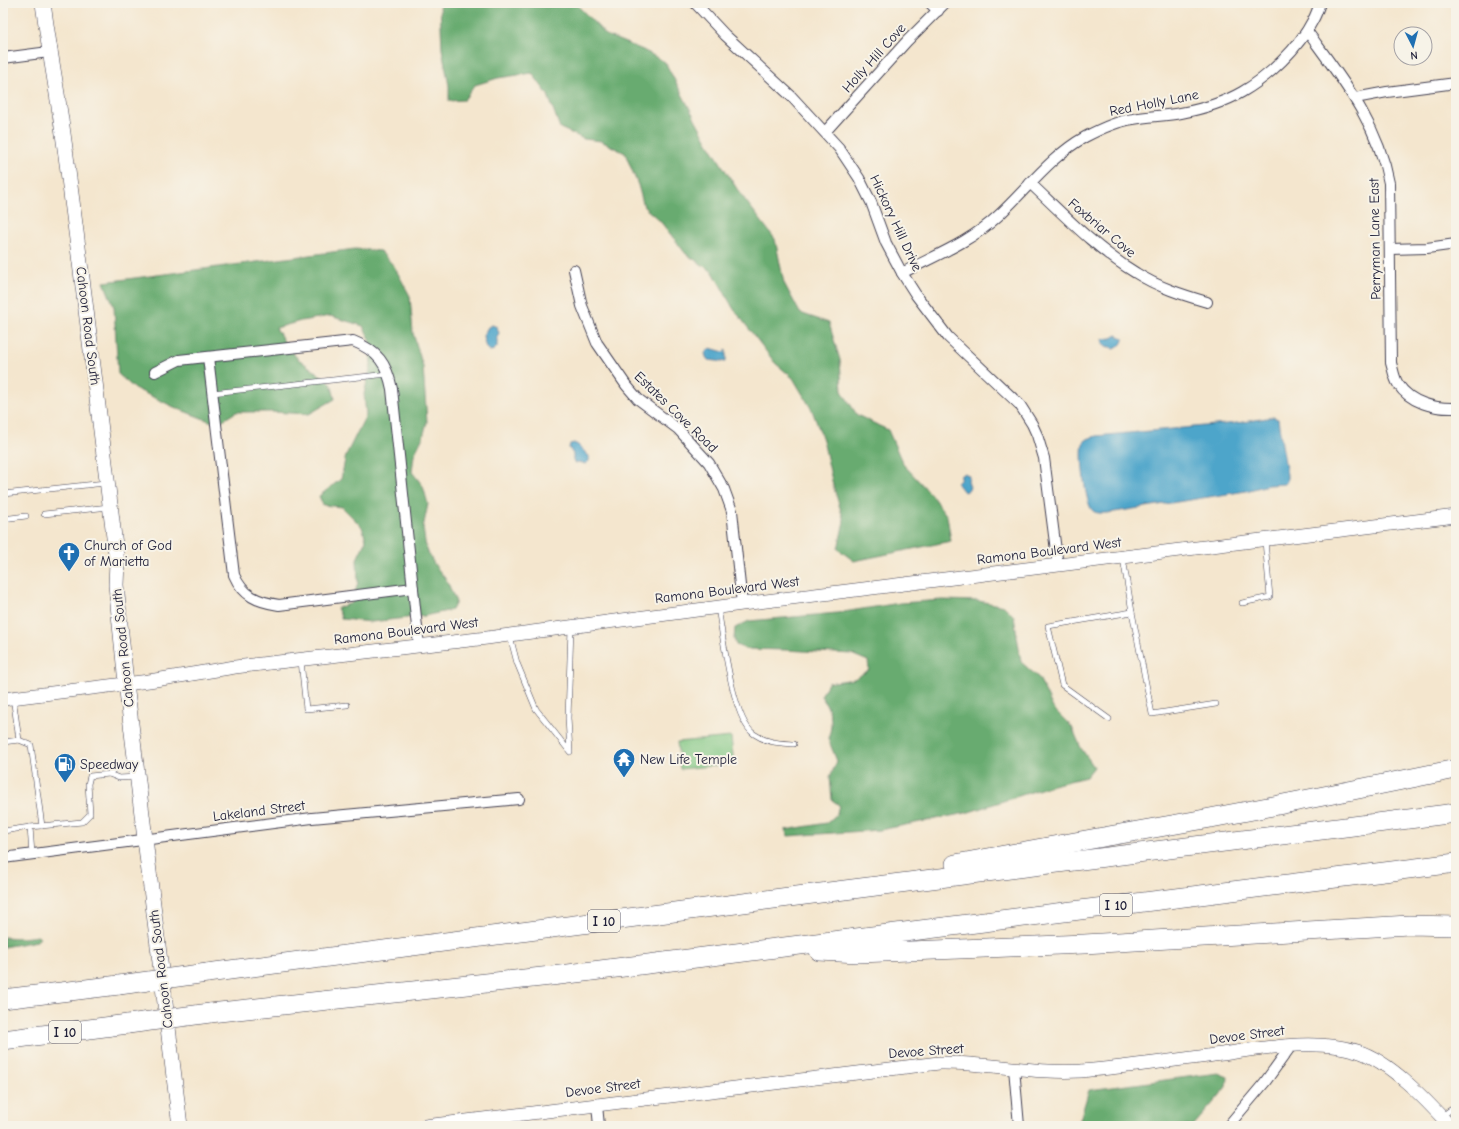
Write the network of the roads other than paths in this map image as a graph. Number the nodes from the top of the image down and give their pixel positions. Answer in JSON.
{"nodes":[{"id":1,"x":42,"y":3,"type":"edge"},
{"id":2,"x":695,"y":3,"type":"edge"},
{"id":3,"x":930,"y":3,"type":"edge"},
{"id":4,"x":1320,"y":3,"type":"edge"},
{"id":5,"x":941,"y":7,"type":"edge"},
{"id":6,"x":1307,"y":30,"type":"junction"},
{"id":7,"x":49,"y":52,"type":"junction"},
{"id":8,"x":3,"y":58,"type":"edge"},
{"id":9,"x":1456,"y":83,"type":"edge"},
{"id":10,"x":1355,"y":98,"type":"junction"},
{"id":11,"x":825,"y":132,"type":"junction"},
{"id":12,"x":1030,"y":183,"type":"junction"},
{"id":13,"x":1456,"y":244,"type":"edge"},
{"id":14,"x":1390,"y":249,"type":"junction"},
{"id":15,"x":574,"y":270,"type":"dead end"},
{"id":16,"x":902,"y":273,"type":"junction"},
{"id":17,"x":1207,"y":302,"type":"dead end"},
{"id":18,"x":208,"y":357,"type":"junction"},
{"id":19,"x":155,"y":372,"type":"dead end"},
{"id":20,"x":389,"y":374,"type":"junction"},
{"id":21,"x":212,"y":392,"type":"junction"},
{"id":22,"x":1456,"y":408,"type":"edge"},
{"id":23,"x":107,"y":482,"type":"junction"},
{"id":24,"x":3,"y":494,"type":"edge"},
{"id":25,"x":110,"y":507,"type":"junction"},
{"id":26,"x":44,"y":514,"type":"dead end"},
{"id":27,"x":26,"y":516,"type":"dead end"},
{"id":28,"x":1456,"y":516,"type":"edge"},
{"id":29,"x":3,"y":519,"type":"edge"},
{"id":30,"x":1265,"y":540,"type":"junction"},
{"id":31,"x":1123,"y":558,"type":"junction"},
{"id":32,"x":1058,"y":566,"type":"junction"},
{"id":33,"x":413,"y":588,"type":"junction"},
{"id":34,"x":1242,"y":603,"type":"dead end"},
{"id":35,"x":742,"y":604,"type":"junction"},
{"id":36,"x":718,"y":608,"type":"junction"},
{"id":37,"x":1132,"y":612,"type":"junction"},
{"id":38,"x":571,"y":626,"type":"junction"},
{"id":39,"x":509,"y":635,"type":"junction"},
{"id":40,"x":419,"y":646,"type":"junction"},
{"id":41,"x":300,"y":660,"type":"junction"},
{"id":42,"x":126,"y":683,"type":"junction"},
{"id":43,"x":8,"y":698,"type":"edge"},
{"id":44,"x":1216,"y":704,"type":"dead end"},
{"id":45,"x":347,"y":705,"type":"dead end"},
{"id":46,"x":1109,"y":719,"type":"dead end"},
{"id":47,"x":19,"y":740,"type":"junction"},
{"id":48,"x":3,"y":742,"type":"edge"},
{"id":49,"x":794,"y":744,"type":"dead end"},
{"id":50,"x":137,"y":770,"type":"junction"},
{"id":51,"x":1456,"y":770,"type":"edge"},
{"id":52,"x":109,"y":774,"type":"junction"},
{"id":53,"x":519,"y":799,"type":"dead end"},
{"id":54,"x":1456,"y":813,"type":"edge"},
{"id":55,"x":42,"y":826,"type":"junction"},
{"id":56,"x":30,"y":827,"type":"junction"},
{"id":57,"x":3,"y":831,"type":"edge"},
{"id":58,"x":146,"y":839,"type":"junction"},
{"id":59,"x":32,"y":854,"type":"junction"},
{"id":60,"x":3,"y":858,"type":"edge"},
{"id":61,"x":1456,"y":863,"type":"edge"},
{"id":62,"x":789,"y":897,"type":"junction"},
{"id":63,"x":1456,"y":926,"type":"edge"},
{"id":64,"x":776,"y":947,"type":"junction"},
{"id":65,"x":3,"y":999,"type":"edge"},
{"id":66,"x":3,"y":1040,"type":"edge"},
{"id":67,"x":1291,"y":1046,"type":"junction"},
{"id":68,"x":1014,"y":1068,"type":"junction"},
{"id":69,"x":597,"y":1105,"type":"junction"},
{"id":70,"x":1456,"y":1106,"type":"edge"},
{"id":71,"x":1441,"y":1116,"type":"junction"},
{"id":72,"x":180,"y":1126,"type":"edge"},
{"id":73,"x":425,"y":1126,"type":"edge"},
{"id":74,"x":599,"y":1126,"type":"edge"},
{"id":75,"x":1020,"y":1126,"type":"edge"},
{"id":76,"x":1228,"y":1126,"type":"edge"},
{"id":77,"x":1450,"y":1126,"type":"edge"}],
"edges":[{"from":1,"to":7,"type":"main road","name":"Cahoon Road South"},
{"from":2,"to":11,"type":"street","name":"Hickory Hill Drive"},
{"from":3,"to":5,"type":"street"},
{"from":4,"to":6,"type":"street","name":"Red Holly Lane"},
{"from":5,"to":11,"type":"street","name":"Holly Hill Cove"},
{"from":6,"to":10,"type":"street","name":"Perryman Lane East"},
{"from":6,"to":12,"type":"street","name":"Red Holly Lane"},
{"from":7,"to":8,"type":"street"},
{"from":7,"to":23,"type":"main road","name":"Cahoon Road South"},
{"from":9,"to":10,"type":"street"},
{"from":10,"to":14,"type":"street","name":"Perryman Lane East"},
{"from":11,"to":16,"type":"street","name":"Hickory Hill Drive"},
{"from":12,"to":16,"type":"street","name":"Red Holly Lane"},
{"from":12,"to":17,"type":"street","name":"Foxbriar Cove"},
{"from":13,"to":14,"type":"street"},
{"from":14,"to":22,"type":"street","name":"Perryman Lane East"},
{"from":15,"to":35,"type":"street","name":"Estates Cove Road"},
{"from":16,"to":32,"type":"street","name":"Hickory Hill Drive"},
{"from":18,"to":19,"type":"street"},
{"from":18,"to":20,"type":"street"},
{"from":18,"to":21,"type":"street"},
{"from":20,"to":21,"type":"lane"},
{"from":20,"to":33,"type":"street"},
{"from":21,"to":33,"type":"street"},
{"from":23,"to":24,"type":"lane"},
{"from":23,"to":25,"type":"main road","name":"Cahoon Road South"},
{"from":25,"to":26,"type":"lane"},
{"from":25,"to":42,"type":"main road","name":"Cahoon Road South"},
{"from":27,"to":29,"type":"lane"},
{"from":28,"to":30,"type":"street","name":"Ramona Boulevard West"},
{"from":30,"to":31,"type":"street","name":"Ramona Boulevard West"},
{"from":30,"to":34,"type":"lane"},
{"from":31,"to":32,"type":"street","name":"Ramona Boulevard West"},
{"from":31,"to":37,"type":"lane"},
{"from":32,"to":35,"type":"street","name":"Ramona Boulevard West"},
{"from":33,"to":40,"type":"street"},
{"from":35,"to":36,"type":"street","name":"Ramona Boulevard West"},
{"from":36,"to":38,"type":"street","name":"Ramona Boulevard West"},
{"from":36,"to":49,"type":"lane"},
{"from":37,"to":44,"type":"lane"},
{"from":37,"to":46,"type":"lane"},
{"from":38,"to":39,"type":"street","name":"Ramona Boulevard West"},
{"from":38,"to":39,"type":"lane"},
{"from":39,"to":40,"type":"street","name":"Ramona Boulevard West"},
{"from":40,"to":41,"type":"street","name":"Ramona Boulevard West"},
{"from":41,"to":42,"type":"street","name":"Ramona Boulevard West"},
{"from":41,"to":45,"type":"lane"},
{"from":42,"to":43,"type":"street","name":"Ramona Boulevard West"},
{"from":42,"to":50,"type":"main road","name":"Cahoon Road South"},
{"from":43,"to":47,"type":"lane"},
{"from":47,"to":48,"type":"lane"},
{"from":47,"to":55,"type":"lane"},
{"from":50,"to":52,"type":"lane"},
{"from":50,"to":52,"type":"lane"},
{"from":50,"to":58,"type":"main road","name":"Cahoon Road South"},
{"from":51,"to":62,"type":"highway"},
{"from":52,"to":55,"type":"lane"},
{"from":53,"to":58,"type":"street","name":"Lakeland Street"},
{"from":54,"to":62,"type":"highway","number":"I 10"},
{"from":55,"to":56,"type":"lane"},
{"from":56,"to":57,"type":"lane"},
{"from":56,"to":59,"type":"lane"},
{"from":58,"to":59,"type":"street","name":"Lakeland Street"},
{"from":58,"to":72,"type":"main road","name":"Cahoon Road South"},
{"from":59,"to":60,"type":"street","name":"Lakeland Street"},
{"from":61,"to":64,"type":"highway","number":"I 10"},
{"from":62,"to":65,"type":"highway","number":"I 10","bridge":true},
{"from":63,"to":64,"type":"highway"},
{"from":64,"to":66,"type":"highway","number":"I 10","bridge":true},
{"from":67,"to":68,"type":"street","name":"Devoe Street"},
{"from":67,"to":71,"type":"street","name":"Devoe Street"},
{"from":67,"to":76,"type":"street"},
{"from":68,"to":69,"type":"street","name":"Devoe Street"},
{"from":68,"to":75,"type":"street"},
{"from":69,"to":73,"type":"street","name":"Devoe Street"},
{"from":69,"to":74,"type":"street"},
{"from":70,"to":71,"type":"lane"},
{"from":71,"to":77,"type":"street","name":"Devoe Street"}]}
